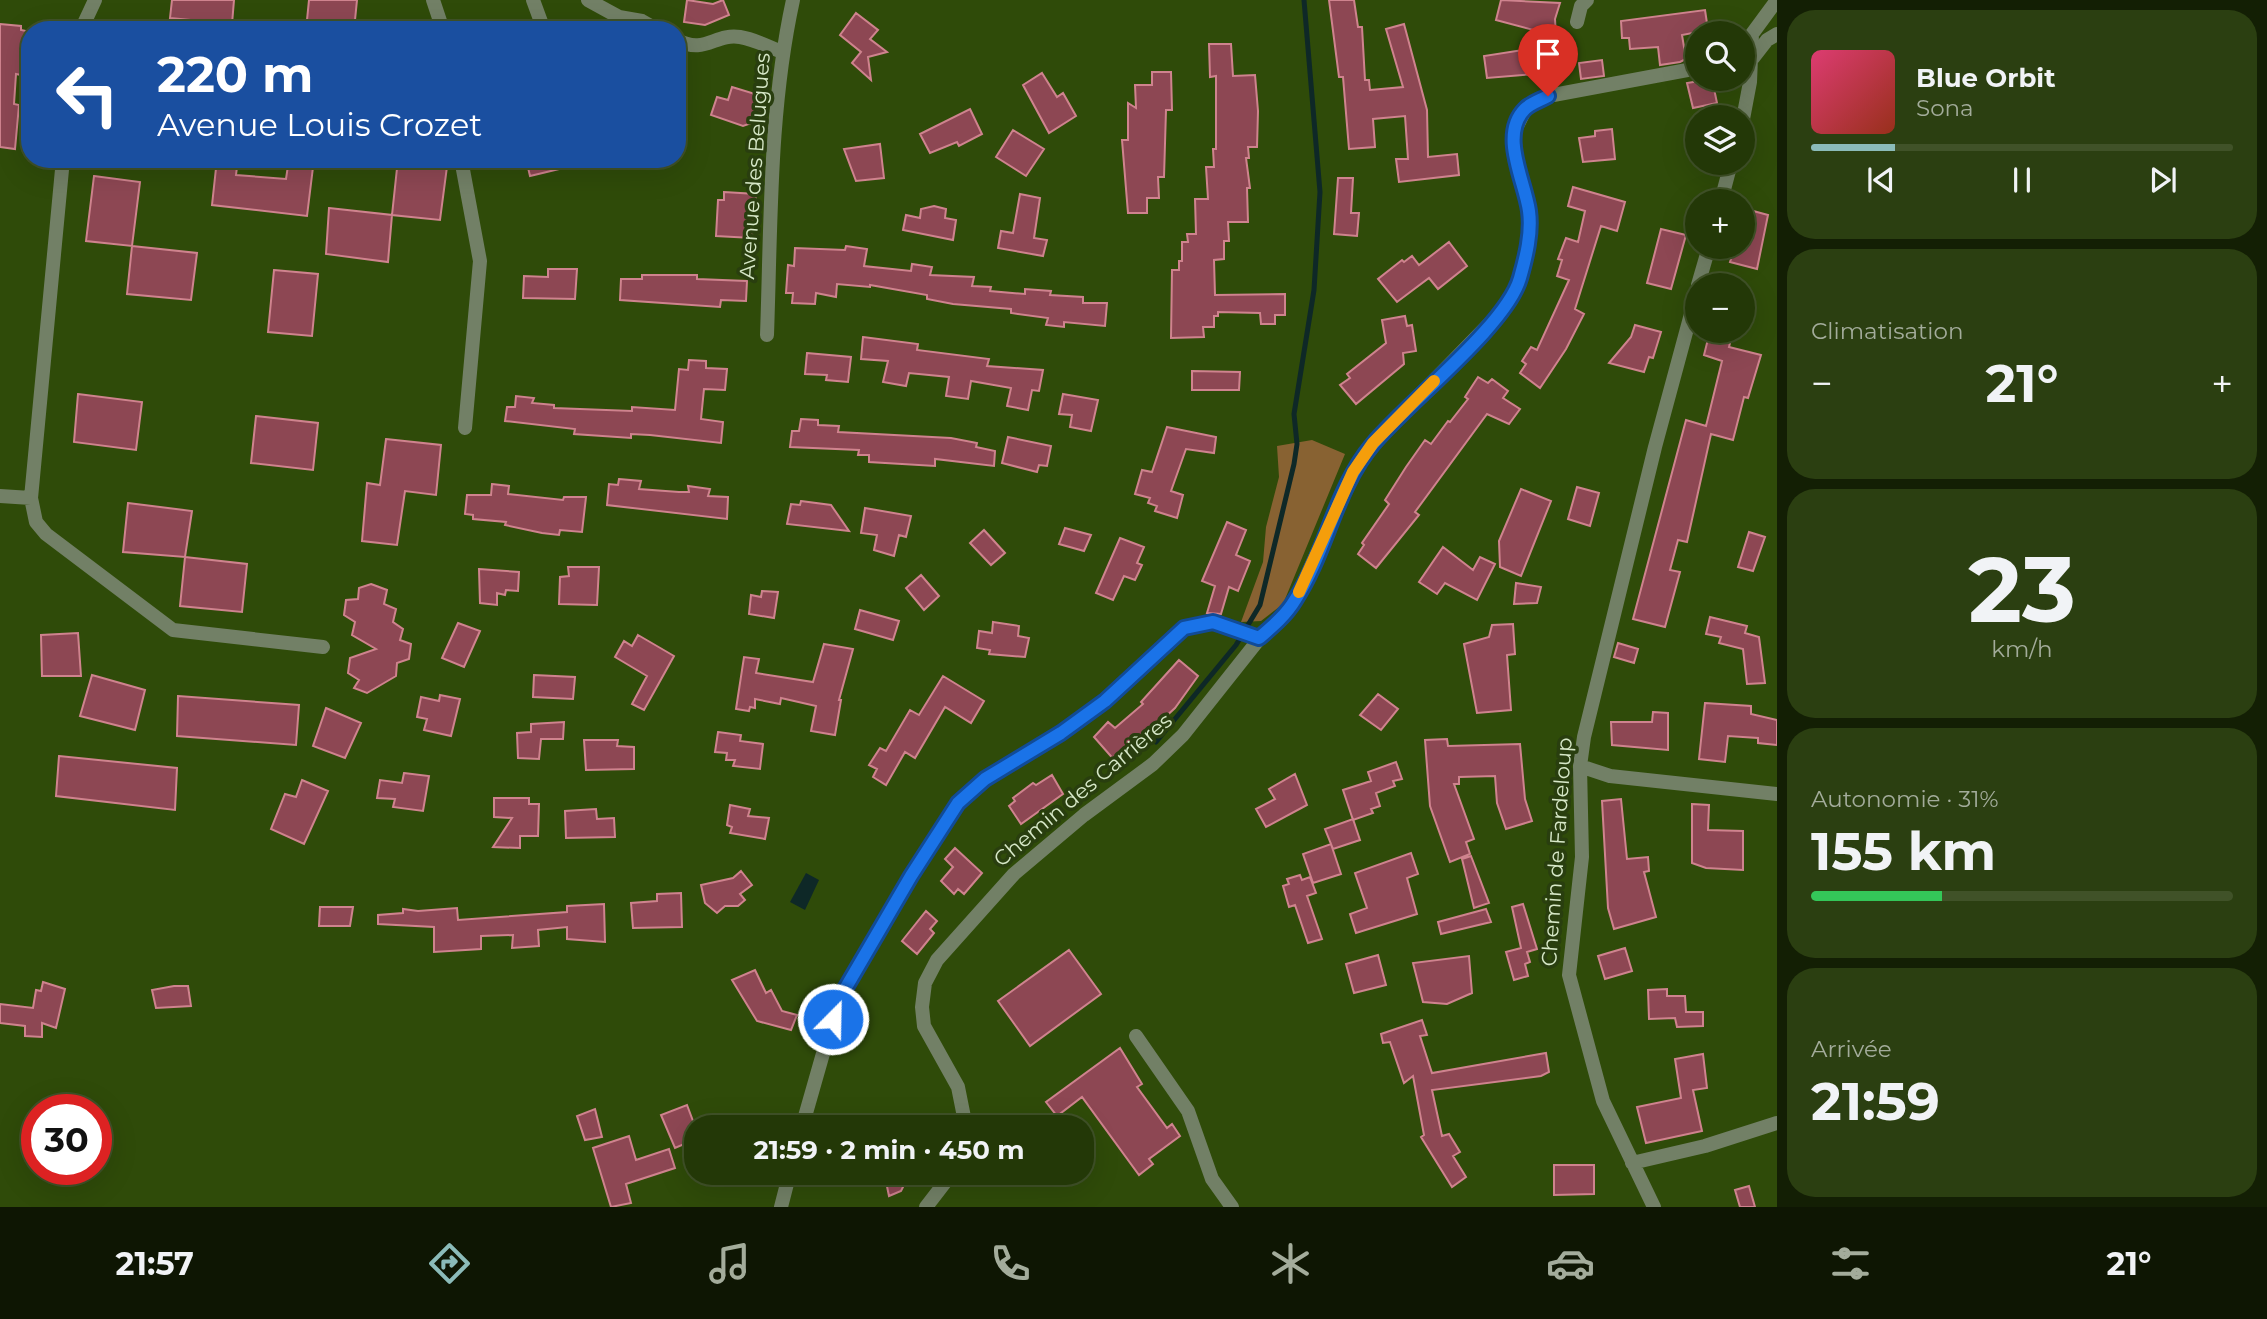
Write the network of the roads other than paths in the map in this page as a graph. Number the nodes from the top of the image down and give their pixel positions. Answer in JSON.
{"nodes":[{"id":1,"x":95,"y":0,"type":"edge"},
{"id":2,"x":433,"y":0,"type":"edge"},
{"id":3,"x":533,"y":0,"type":"edge"},
{"id":4,"x":588,"y":0,"type":"edge"},
{"id":5,"x":793,"y":0,"type":"edge"},
{"id":6,"x":1587,"y":0,"type":"edge"},
{"id":7,"x":1777,"y":0,"type":"edge"},
{"id":8,"x":85,"y":21,"type":"edge"},
{"id":9,"x":440,"y":21,"type":"edge"},
{"id":10,"x":541,"y":21,"type":"edge"},
{"id":11,"x":637,"y":21,"type":"edge"},
{"id":12,"x":1577,"y":22,"type":"dead end"},
{"id":13,"x":1755,"y":28,"type":"edge"},
{"id":14,"x":1777,"y":34,"type":"edge"},
{"id":15,"x":686,"y":45,"type":"edge"},
{"id":16,"x":782,"y":52,"type":"junction"},
{"id":17,"x":1755,"y":56,"type":"edge"},
{"id":18,"x":1685,"y":70,"type":"edge"},
{"id":19,"x":62,"y":168,"type":"edge"},
{"id":20,"x":463,"y":168,"type":"edge"},
{"id":21,"x":767,"y":335,"type":"dead end"},
{"id":22,"x":1685,"y":335,"type":"edge"},
{"id":23,"x":465,"y":428,"type":"dead end"},
{"id":24,"x":0,"y":496,"type":"edge"},
{"id":25,"x":30,"y":498,"type":"junction"},
{"id":26,"x":1248,"y":633,"type":"junction"},
{"id":27,"x":323,"y":647,"type":"dead end"},
{"id":28,"x":1580,"y":766,"type":"junction"},
{"id":29,"x":1777,"y":794,"type":"edge"},
{"id":30,"x":1136,"y":1036,"type":"dead end"},
{"id":31,"x":805,"y":1115,"type":"edge"},
{"id":32,"x":964,"y":1115,"type":"edge"},
{"id":33,"x":1777,"y":1123,"type":"edge"},
{"id":34,"x":1632,"y":1163,"type":"junction"},
{"id":35,"x":787,"y":1185,"type":"edge"},
{"id":36,"x":943,"y":1185,"type":"edge"},
{"id":37,"x":781,"y":1207,"type":"edge"},
{"id":38,"x":926,"y":1207,"type":"edge"},
{"id":39,"x":1232,"y":1207,"type":"edge"},
{"id":40,"x":1654,"y":1207,"type":"edge"}],
"edges":[{"from":1,"to":8,"type":"street"},
{"from":2,"to":9,"type":"street"},
{"from":3,"to":10,"type":"street"},
{"from":4,"to":11,"type":"street"},
{"from":5,"to":16,"type":"street","name":"Avenue des Belugues"},
{"from":6,"to":12,"type":"street"},
{"from":7,"to":13,"type":"street"},
{"from":14,"to":17,"type":"street"},
{"from":15,"to":16,"type":"street"},
{"from":16,"to":21,"type":"street","name":"Avenue des Belugues"},
{"from":18,"to":26,"type":"street","name":"Chemin des Carrières"},
{"from":19,"to":25,"type":"street"},
{"from":20,"to":23,"type":"street"},
{"from":22,"to":28,"type":"street","name":"Chemin de Fardeloup"},
{"from":24,"to":25,"type":"street"},
{"from":25,"to":27,"type":"street"},
{"from":26,"to":31,"type":"street"},
{"from":26,"to":32,"type":"street","name":"Chemin des Carrières"},
{"from":28,"to":29,"type":"street"},
{"from":28,"to":34,"type":"street","name":"Chemin de Fardeloup"},
{"from":30,"to":39,"type":"street"},
{"from":33,"to":34,"type":"street"},
{"from":34,"to":40,"type":"street","name":"Chemin de Fardeloup"},
{"from":35,"to":37,"type":"street"},
{"from":36,"to":38,"type":"street"}]}
